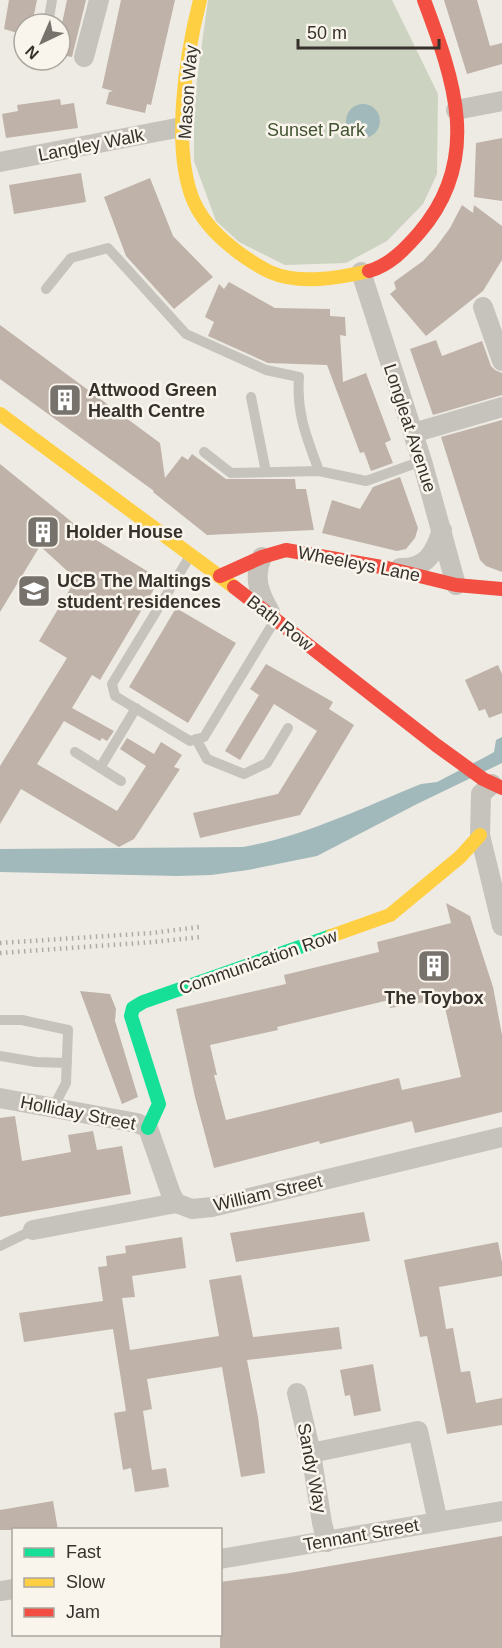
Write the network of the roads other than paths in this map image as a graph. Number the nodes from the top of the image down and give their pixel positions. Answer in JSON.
{"nodes":[{"id":1,"x":99,"y":0,"type":"edge"},
{"id":2,"x":200,"y":0,"type":"edge"},
{"id":3,"x":424,"y":0,"type":"edge"},
{"id":4,"x":84,"y":57,"type":"dead end"},
{"id":5,"x":502,"y":101,"type":"edge"},
{"id":6,"x":456,"y":110,"type":"junction"},
{"id":7,"x":182,"y":127,"type":"junction"},
{"id":8,"x":0,"y":162,"type":"edge"},
{"id":9,"x":361,"y":272,"type":"junction"},
{"id":10,"x":46,"y":289,"type":"dead end"},
{"id":11,"x":483,"y":307,"type":"dead end"},
{"id":12,"x":502,"y":361,"type":"edge"},
{"id":13,"x":251,"y":397,"type":"dead end"},
{"id":14,"x":502,"y":407,"type":"edge"},
{"id":15,"x":0,"y":414,"type":"edge"},
{"id":16,"x":413,"y":433,"type":"junction"},
{"id":17,"x":204,"y":452,"type":"dead end"},
{"id":18,"x":422,"y":461,"type":"junction"},
{"id":19,"x":319,"y":471,"type":"junction"},
{"id":20,"x":266,"y":472,"type":"junction"},
{"id":21,"x":442,"y":530,"type":"junction"},
{"id":22,"x":191,"y":554,"type":"junction"},
{"id":23,"x":262,"y":557,"type":"junction"},
{"id":24,"x":387,"y":568,"type":"junction"},
{"id":25,"x":220,"y":576,"type":"junction"},
{"id":26,"x":456,"y":585,"type":"junction"},
{"id":27,"x":502,"y":589,"type":"edge"},
{"id":28,"x":275,"y":619,"type":"junction"},
{"id":29,"x":136,"y":708,"type":"junction"},
{"id":30,"x":288,"y":728,"type":"dead end"},
{"id":31,"x":196,"y":739,"type":"junction"},
{"id":32,"x":75,"y":752,"type":"dead end"},
{"id":33,"x":100,"y":768,"type":"junction"},
{"id":34,"x":121,"y":781,"type":"dead end"},
{"id":35,"x":492,"y":784,"type":"edge"},
{"id":36,"x":480,"y":835,"type":"junction"},
{"id":37,"x":496,"y":879,"type":"edge"},
{"id":38,"x":502,"y":926,"type":"edge"},
{"id":39,"x":0,"y":1020,"type":"edge"},
{"id":40,"x":0,"y":1056,"type":"edge"},
{"id":41,"x":67,"y":1063,"type":"junction"},
{"id":42,"x":0,"y":1098,"type":"edge"},
{"id":43,"x":53,"y":1108,"type":"junction"},
{"id":44,"x":148,"y":1128,"type":"junction"},
{"id":45,"x":502,"y":1137,"type":"edge"},
{"id":46,"x":176,"y":1203,"type":"junction"},
{"id":47,"x":33,"y":1230,"type":"joint"},
{"id":48,"x":0,"y":1246,"type":"edge"},
{"id":49,"x":297,"y":1393,"type":"dead end"},
{"id":50,"x":311,"y":1453,"type":"junction"},
{"id":51,"x":502,"y":1511,"type":"edge"},
{"id":52,"x":438,"y":1522,"type":"junction"},
{"id":53,"x":327,"y":1542,"type":"junction"},
{"id":54,"x":222,"y":1559,"type":"edge"}],
"edges":[{"from":1,"to":4,"type":"street"},
{"from":2,"to":7,"type":"street","name":"Mason Way"},
{"from":3,"to":6,"type":"street","name":"Mason Way"},
{"from":5,"to":6,"type":"street"},
{"from":6,"to":9,"type":"street","name":"Mason Way"},
{"from":7,"to":8,"type":"street","name":"Langley Walk"},
{"from":7,"to":9,"type":"street","name":"Mason Way"},
{"from":9,"to":16,"type":"street","name":"Longleat Avenue"},
{"from":10,"to":19,"type":"lane"},
{"from":11,"to":12,"type":"street"},
{"from":13,"to":20,"type":"lane"},
{"from":14,"to":16,"type":"street"},
{"from":15,"to":22,"type":"street","name":"Bath Row"},
{"from":16,"to":18,"type":"street","name":"Longleat Avenue"},
{"from":17,"to":20,"type":"lane"},
{"from":18,"to":19,"type":"lane"},
{"from":18,"to":21,"type":"street","name":"Longleat Avenue"},
{"from":19,"to":20,"type":"lane"},
{"from":21,"to":24,"type":"street"},
{"from":21,"to":26,"type":"street","name":"Longleat Avenue"},
{"from":22,"to":25,"type":"street","name":"Bath Row"},
{"from":22,"to":29,"type":"lane"},
{"from":23,"to":24,"type":"street","name":"Wheeleys Lane"},
{"from":23,"to":25,"type":"street","name":"Wheeleys Lane"},
{"from":23,"to":28,"type":"street"},
{"from":24,"to":26,"type":"street","name":"Wheeleys Lane"},
{"from":25,"to":28,"type":"street","name":"Bath Row"},
{"from":26,"to":27,"type":"street","name":"Wheeleys Lane"},
{"from":28,"to":31,"type":"lane"},
{"from":28,"to":35,"type":"street","name":"Bath Row"},
{"from":29,"to":31,"type":"lane"},
{"from":29,"to":33,"type":"lane"},
{"from":30,"to":31,"type":"lane"},
{"from":32,"to":33,"type":"lane"},
{"from":33,"to":34,"type":"lane"},
{"from":35,"to":36,"type":"street"},
{"from":36,"to":37,"type":"street"},
{"from":36,"to":44,"type":"street","name":"Communication Row"},
{"from":37,"to":38,"type":"street"},
{"from":39,"to":41,"type":"lane"},
{"from":40,"to":41,"type":"lane"},
{"from":41,"to":43,"type":"lane"},
{"from":42,"to":43,"type":"street","name":"Holliday Street"},
{"from":43,"to":44,"type":"street","name":"Holliday Street"},
{"from":44,"to":46,"type":"street","name":"Holliday Street"},
{"from":45,"to":46,"type":"street","name":"William Street"},
{"from":46,"to":47,"type":"street","name":"William Street"},
{"from":47,"to":48,"type":"lane"},
{"from":49,"to":50,"type":"street","name":"Sandy Way"},
{"from":50,"to":52,"type":"street"},
{"from":50,"to":53,"type":"street","name":"Sandy Way"},
{"from":51,"to":52,"type":"street","name":"Tennant Street"},
{"from":52,"to":53,"type":"street","name":"Tennant Street"},
{"from":53,"to":54,"type":"street","name":"Tennant Street"}]}
